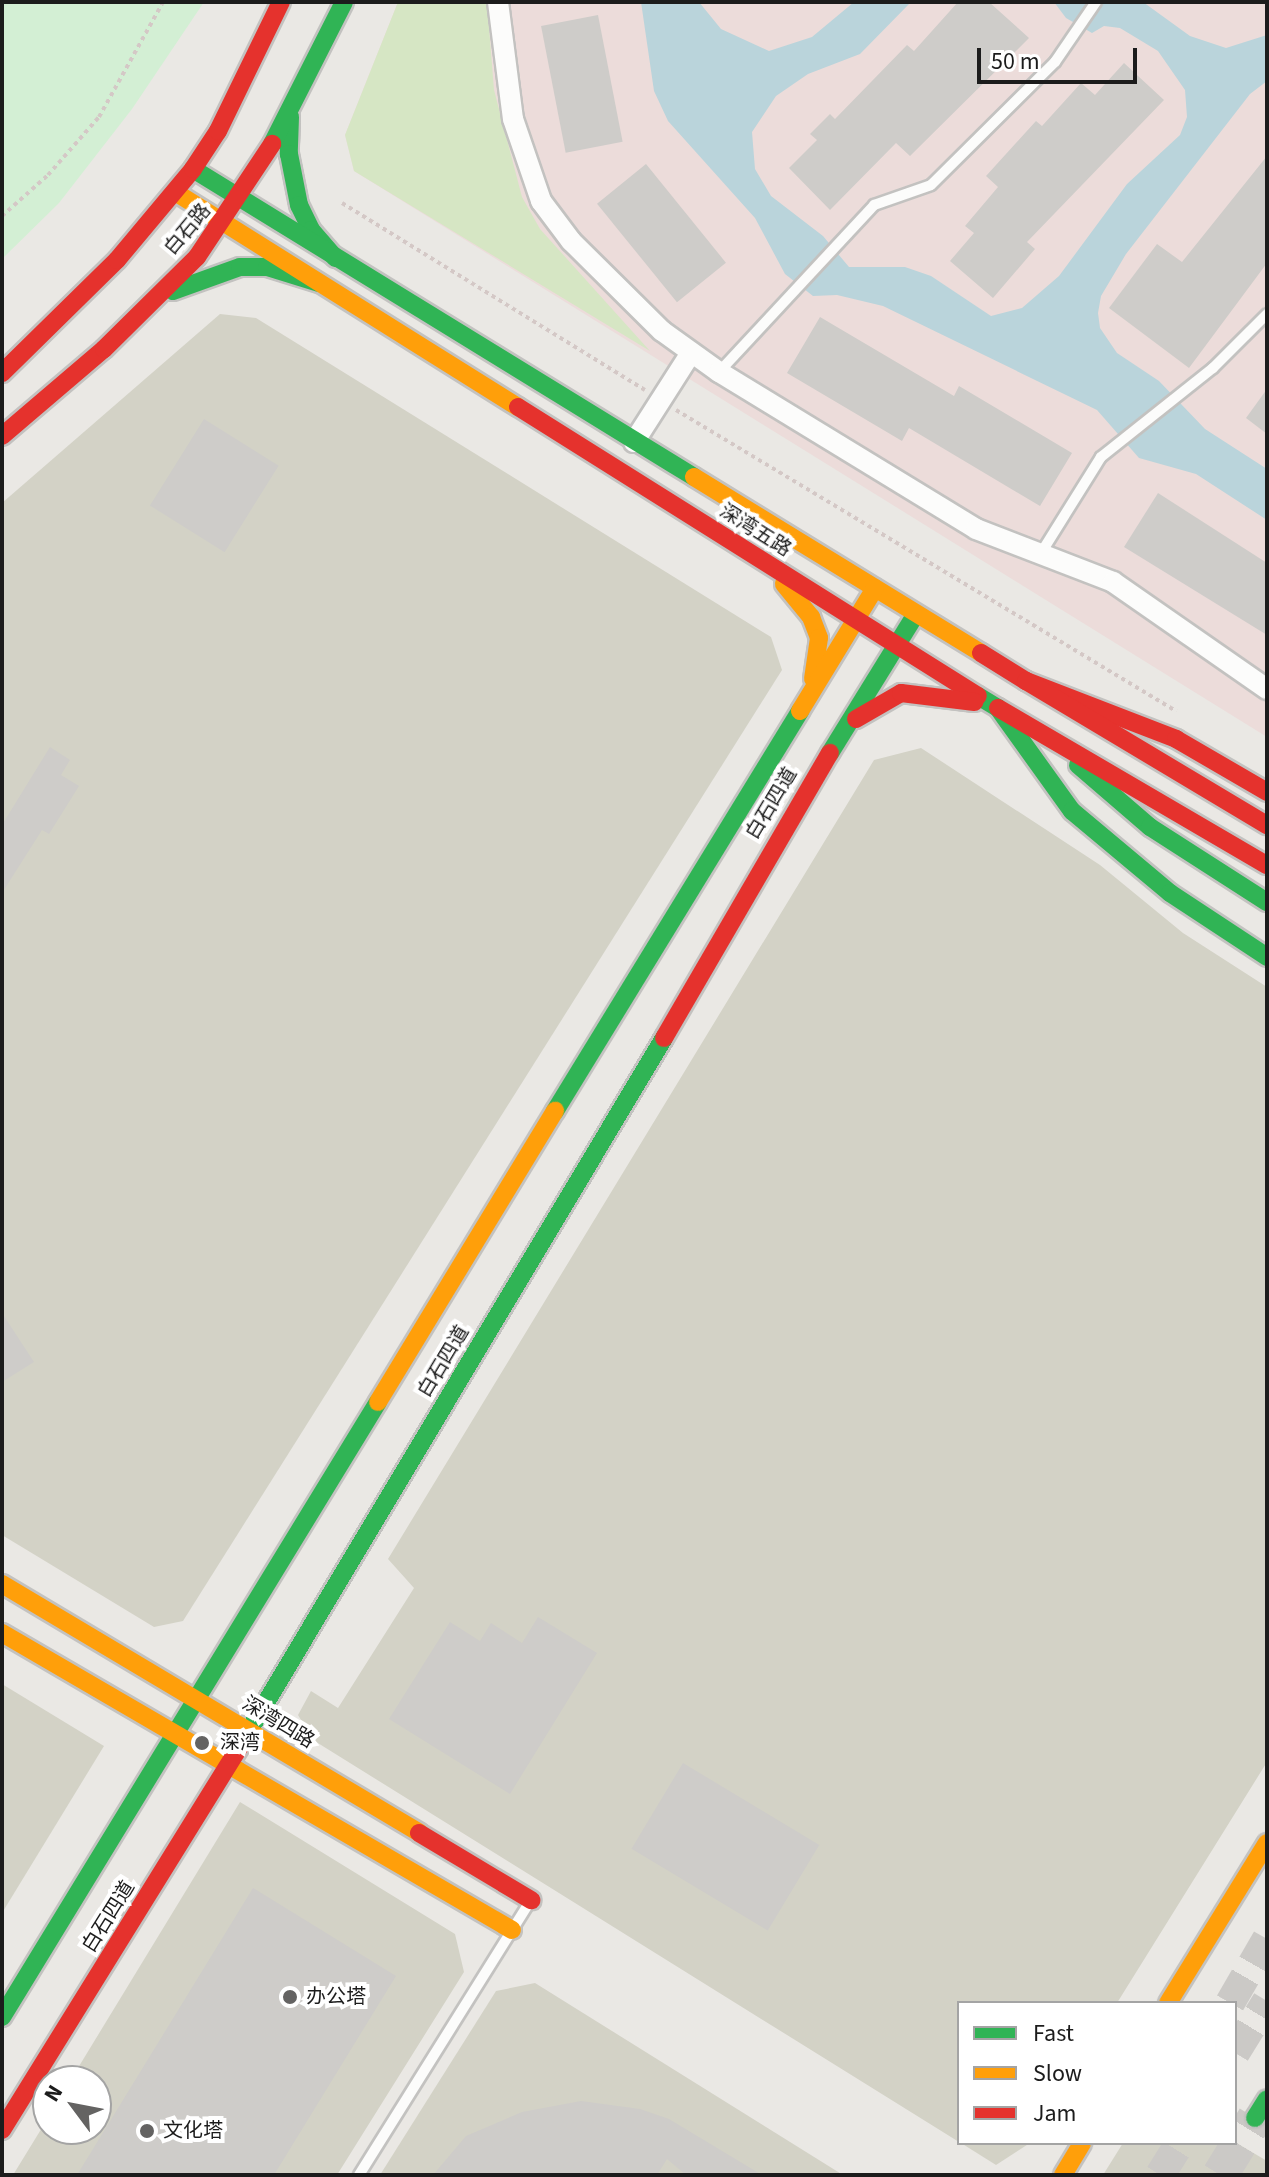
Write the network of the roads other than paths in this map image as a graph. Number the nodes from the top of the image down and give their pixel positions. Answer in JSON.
{"nodes":[{"id":1,"x":281,"y":2,"type":"edge"},
{"id":2,"x":344,"y":2,"type":"edge"},
{"id":3,"x":498,"y":2,"type":"edge"},
{"id":4,"x":1096,"y":2,"type":"edge"},
{"id":5,"x":291,"y":113,"type":"junction"},
{"id":6,"x":193,"y":169,"type":"junction"},
{"id":7,"x":175,"y":192,"type":"junction"},
{"id":8,"x":240,"y":200,"type":"junction"},
{"id":9,"x":223,"y":223,"type":"junction"},
{"id":10,"x":335,"y":258,"type":"junction"},
{"id":11,"x":319,"y":283,"type":"junction"},
{"id":12,"x":150,"y":303,"type":"junction"},
{"id":13,"x":1267,"y":314,"type":"edge"},
{"id":14,"x":691,"y":353,"type":"junction"},
{"id":15,"x":719,"y":372,"type":"junction"},
{"id":16,"x":2,"y":373,"type":"edge"},
{"id":17,"x":2,"y":436,"type":"edge"},
{"id":18,"x":634,"y":442,"type":"junction"},
{"id":19,"x":1041,"y":553,"type":"junction"},
{"id":20,"x":761,"y":561,"type":"junction"},
{"id":21,"x":875,"y":588,"type":"junction"},
{"id":22,"x":916,"y":614,"type":"junction"},
{"id":23,"x":855,"y":619,"type":"junction"},
{"id":24,"x":896,"y":645,"type":"junction"},
{"id":25,"x":1026,"y":681,"type":"junction"},
{"id":26,"x":1267,"y":689,"type":"edge"},
{"id":27,"x":804,"y":701,"type":"junction"},
{"id":28,"x":998,"y":708,"type":"junction"},
{"id":29,"x":843,"y":731,"type":"junction"},
{"id":30,"x":1047,"y":735,"type":"junction"},
{"id":31,"x":1267,"y":792,"type":"edge"},
{"id":32,"x":1267,"y":825,"type":"edge"},
{"id":33,"x":1267,"y":865,"type":"edge"},
{"id":34,"x":1267,"y":902,"type":"edge"},
{"id":35,"x":1267,"y":957,"type":"edge"},
{"id":36,"x":2,"y":1584,"type":"edge"},
{"id":37,"x":2,"y":1633,"type":"edge"},
{"id":38,"x":199,"y":1702,"type":"junction"},
{"id":39,"x":249,"y":1731,"type":"junction"},
{"id":40,"x":178,"y":1736,"type":"junction"},
{"id":41,"x":228,"y":1766,"type":"junction"},
{"id":42,"x":1267,"y":1843,"type":"edge"},
{"id":43,"x":531,"y":1900,"type":"joint"},
{"id":44,"x":512,"y":1930,"type":"junction"},
{"id":45,"x":1169,"y":2001,"type":"edge"},
{"id":46,"x":2,"y":2017,"type":"edge"},
{"id":47,"x":1267,"y":2099,"type":"edge"},
{"id":48,"x":1255,"y":2118,"type":"tunnel mouth"},
{"id":49,"x":2,"y":2130,"type":"edge"},
{"id":50,"x":1081,"y":2145,"type":"edge"},
{"id":51,"x":359,"y":2175,"type":"edge"},
{"id":52,"x":1063,"y":2175,"type":"edge"}],
"edges":[{"from":1,"to":6,"type":"main road","name":"白石路"},
{"from":2,"to":5,"type":"main road","name":"白石路"},
{"from":3,"to":14,"type":"street"},
{"from":4,"to":15,"type":"lane"},
{"from":5,"to":8,"type":"main road","name":"白石路"},
{"from":5,"to":10,"type":"main road"},
{"from":6,"to":7,"type":"main road","name":"白石路"},
{"from":6,"to":8,"type":"main road","name":"深湾五路"},
{"from":7,"to":9,"type":"main road","name":"深湾五路"},
{"from":7,"to":16,"type":"main road","name":"白石路"},
{"from":8,"to":9,"type":"main road","name":"白石路"},
{"from":8,"to":10,"type":"main road","name":"深湾五路"},
{"from":9,"to":11,"type":"main road","name":"深湾五路"},
{"from":9,"to":12,"type":"main road","name":"白石路"},
{"from":10,"to":18,"type":"main road","name":"深湾五路"},
{"from":11,"to":12,"type":"main road"},
{"from":11,"to":20,"type":"main road","name":"深湾五路"},
{"from":12,"to":17,"type":"main road","name":"白石路"},
{"from":13,"to":19,"type":"lane"},
{"from":14,"to":15,"type":"street"},
{"from":14,"to":18,"type":"street"},
{"from":15,"to":19,"type":"street"},
{"from":18,"to":21,"type":"main road","name":"深湾五路"},
{"from":19,"to":26,"type":"street"},
{"from":20,"to":23,"type":"main road","name":"深湾五路"},
{"from":20,"to":27,"type":"main road"},
{"from":21,"to":22,"type":"main road","name":"深湾五路"},
{"from":21,"to":23,"type":"main road","name":"白石四道"},
{"from":22,"to":24,"type":"main road","name":"白石四道"},
{"from":22,"to":25,"type":"main road","name":"深湾五路"},
{"from":23,"to":24,"type":"main road","name":"深湾五路"},
{"from":23,"to":27,"type":"main road","name":"白石四道"},
{"from":24,"to":28,"type":"main road","name":"深湾五路"},
{"from":24,"to":29,"type":"main road","name":"白石四道"},
{"from":25,"to":31,"type":"main road","name":"深湾五路"},
{"from":25,"to":32,"type":"main road"},
{"from":27,"to":38,"type":"main road","name":"白石四道"},
{"from":28,"to":29,"type":"main road"},
{"from":28,"to":30,"type":"main road"},
{"from":28,"to":35,"type":"main road","name":"深湾五路"},
{"from":29,"to":39,"type":"main road","name":"白石四道"},
{"from":30,"to":33,"type":"main road"},
{"from":30,"to":34,"type":"main road"},
{"from":36,"to":38,"type":"main road","name":"深湾四路"},
{"from":37,"to":40,"type":"main road"},
{"from":38,"to":39,"type":"main road","name":"深湾四路"},
{"from":38,"to":40,"type":"main road","name":"白石四道"},
{"from":39,"to":41,"type":"main road","name":"白石四道"},
{"from":39,"to":43,"type":"main road","name":"深湾四路"},
{"from":40,"to":41,"type":"main road"},
{"from":40,"to":46,"type":"main road","name":"白石四道"},
{"from":41,"to":44,"type":"main road"},
{"from":41,"to":49,"type":"main road","name":"白石四道"},
{"from":42,"to":45,"type":"main road"},
{"from":43,"to":44,"type":"lane"},
{"from":44,"to":51,"type":"lane"},
{"from":47,"to":48,"type":"main road"},
{"from":50,"to":52,"type":"main road"}]}
